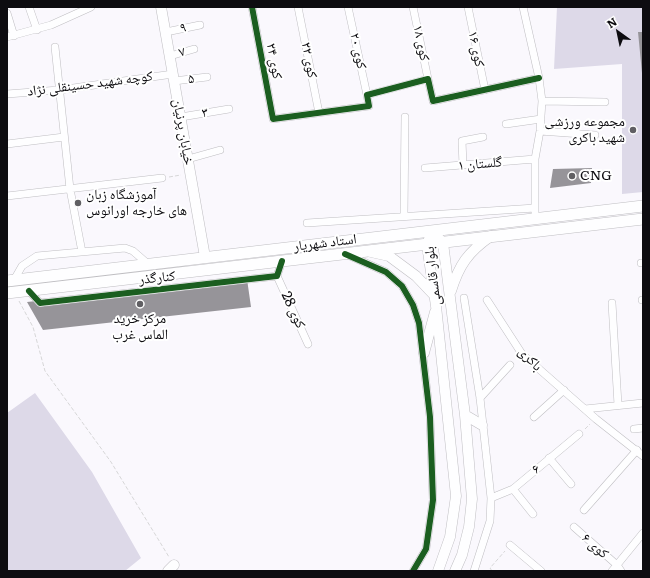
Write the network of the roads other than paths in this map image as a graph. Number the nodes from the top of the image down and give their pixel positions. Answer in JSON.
{"nodes":[{"id":1,"x":30,"y":7,"type":"edge"},
{"id":2,"x":91,"y":7,"type":"edge"},
{"id":3,"x":162,"y":7,"type":"edge"},
{"id":4,"x":252,"y":7,"type":"edge"},
{"id":5,"x":298,"y":7,"type":"edge"},
{"id":6,"x":348,"y":7,"type":"edge"},
{"id":7,"x":413,"y":7,"type":"edge"},
{"id":8,"x":468,"y":7,"type":"edge"},
{"id":9,"x":523,"y":7,"type":"edge"},
{"id":10,"x":7,"y":13,"type":"edge"},
{"id":11,"x":200,"y":25,"type":"dead end"},
{"id":12,"x":37,"y":30,"type":"junction"},
{"id":13,"x":166,"y":32,"type":"junction"},
{"id":14,"x":10,"y":36,"type":"edge"},
{"id":15,"x":55,"y":46,"type":"dead end"},
{"id":16,"x":194,"y":49,"type":"dead end"},
{"id":17,"x":170,"y":56,"type":"junction"},
{"id":18,"x":207,"y":77,"type":"dead end"},
{"id":19,"x":174,"y":78,"type":"junction"},
{"id":20,"x":539,"y":78,"type":"junction"},
{"id":21,"x":428,"y":80,"type":"junction"},
{"id":22,"x":59,"y":90,"type":"junction"},
{"id":23,"x":485,"y":90,"type":"junction"},
{"id":24,"x":7,"y":94,"type":"edge"},
{"id":25,"x":367,"y":95,"type":"junction"},
{"id":26,"x":542,"y":101,"type":"junction"},
{"id":27,"x":605,"y":102,"type":"dead end"},
{"id":28,"x":229,"y":109,"type":"dead end"},
{"id":29,"x":319,"y":113,"type":"junction"},
{"id":30,"x":181,"y":116,"type":"junction"},
{"id":31,"x":405,"y":117,"type":"dead end"},
{"id":32,"x":541,"y":119,"type":"junction"},
{"id":33,"x":506,"y":124,"type":"dead end"},
{"id":34,"x":540,"y":130,"type":"junction"},
{"id":35,"x":595,"y":135,"type":"dead end"},
{"id":36,"x":64,"y":137,"type":"junction"},
{"id":37,"x":483,"y":137,"type":"dead end"},
{"id":38,"x":7,"y":144,"type":"edge"},
{"id":39,"x":220,"y":150,"type":"dead end"},
{"id":40,"x":188,"y":159,"type":"junction"},
{"id":41,"x":535,"y":159,"type":"junction"},
{"id":42,"x":463,"y":165,"type":"junction"},
{"id":43,"x":425,"y":168,"type":"dead end"},
{"id":44,"x":162,"y":178,"type":"road end"},
{"id":45,"x":70,"y":189,"type":"junction"},
{"id":46,"x":7,"y":196,"type":"edge"},
{"id":47,"x":643,"y":206,"type":"edge"},
{"id":48,"x":535,"y":213,"type":"junction"},
{"id":49,"x":404,"y":216,"type":"junction"},
{"id":50,"x":643,"y":219,"type":"edge"},
{"id":51,"x":307,"y":223,"type":"dead end"},
{"id":52,"x":432,"y":231,"type":"junction"},
{"id":53,"x":491,"y":236,"type":"junction"},
{"id":54,"x":442,"y":242,"type":"junction"},
{"id":55,"x":427,"y":245,"type":"junction"},
{"id":56,"x":369,"y":251,"type":"junction"},
{"id":57,"x":82,"y":252,"type":"junction"},
{"id":58,"x":346,"y":254,"type":"junction"},
{"id":59,"x":205,"y":257,"type":"junction"},
{"id":60,"x":282,"y":261,"type":"junction"},
{"id":61,"x":148,"y":264,"type":"junction"},
{"id":62,"x":277,"y":276,"type":"junction"},
{"id":63,"x":42,"y":277,"type":"junction"},
{"id":64,"x":10,"y":281,"type":"edge"},
{"id":65,"x":44,"y":289,"type":"junction"},
{"id":66,"x":29,"y":291,"type":"junction"},
{"id":67,"x":11,"y":293,"type":"edge"},
{"id":68,"x":450,"y":295,"type":"junction"},
{"id":69,"x":435,"y":296,"type":"junction"},
{"id":70,"x":464,"y":298,"type":"dead end"},
{"id":71,"x":487,"y":300,"type":"dead end"},
{"id":72,"x":612,"y":303,"type":"dead end"},
{"id":73,"x":436,"y":306,"type":"junction"},
{"id":74,"x":308,"y":344,"type":"dead end"},
{"id":75,"x":424,"y":353,"type":"junction"},
{"id":76,"x":510,"y":365,"type":"dead end"},
{"id":77,"x":564,"y":390,"type":"junction"},
{"id":78,"x":480,"y":398,"type":"junction"},
{"id":79,"x":643,"y":403,"type":"edge"},
{"id":80,"x":618,"y":405,"type":"junction"},
{"id":81,"x":585,"y":408,"type":"junction"},
{"id":82,"x":465,"y":415,"type":"junction"},
{"id":83,"x":534,"y":417,"type":"dead end"},
{"id":84,"x":482,"y":425,"type":"junction"},
{"id":85,"x":643,"y":428,"type":"edge"},
{"id":86,"x":634,"y":429,"type":"dead end"},
{"id":87,"x":579,"y":434,"type":"road end"},
{"id":88,"x":637,"y":450,"type":"junction"},
{"id":89,"x":643,"y":456,"type":"edge"},
{"id":90,"x":549,"y":458,"type":"junction"},
{"id":91,"x":571,"y":484,"type":"dead end"},
{"id":92,"x":513,"y":489,"type":"junction"},
{"id":93,"x":491,"y":498,"type":"junction"},
{"id":94,"x":584,"y":510,"type":"dead end"},
{"id":95,"x":533,"y":514,"type":"dead end"},
{"id":96,"x":574,"y":527,"type":"dead end"},
{"id":97,"x":643,"y":533,"type":"edge"},
{"id":98,"x":510,"y":545,"type":"road end"},
{"id":99,"x":619,"y":568,"type":"edge"},
{"id":100,"x":413,"y":571,"type":"edge"},
{"id":101,"x":438,"y":571,"type":"edge"},
{"id":102,"x":455,"y":571,"type":"edge"},
{"id":103,"x":474,"y":571,"type":"edge"},
{"id":104,"x":541,"y":571,"type":"edge"},
{"id":105,"x":612,"y":571,"type":"edge"}],
"edges":[{"from":1,"to":12,"type":"street"},
{"from":2,"to":12,"type":"street"},
{"from":3,"to":13,"type":"main road","name":"خیابان پرنیان"},
{"from":4,"to":29,"type":"street","name":"کوی ۲۴"},
{"from":5,"to":29,"type":"street","name":"کوی ۲۲"},
{"from":6,"to":25,"type":"street","name":"کوی ۲۰"},
{"from":7,"to":21,"type":"street","name":"کوی ۱۸"},
{"from":8,"to":23,"type":"street","name":"کوی ۱۶"},
{"from":9,"to":20,"type":"street"},
{"from":10,"to":14,"type":"street"},
{"from":11,"to":13,"type":"street","name":"۹"},
{"from":12,"to":14,"type":"street"},
{"from":13,"to":17,"type":"main road","name":"خیابان پرنیان"},
{"from":15,"to":22,"type":"street"},
{"from":16,"to":17,"type":"street","name":"۷"},
{"from":17,"to":19,"type":"main road","name":"خیابان پرنیان"},
{"from":18,"to":19,"type":"street","name":"۵"},
{"from":19,"to":22,"type":"street","name":"کوچه شهید حسینقلی نژاد"},
{"from":19,"to":30,"type":"main road","name":"خیابان پرنیان"},
{"from":20,"to":23,"type":"street"},
{"from":20,"to":26,"type":"street"},
{"from":21,"to":23,"type":"street","name":"کوی ۱۸"},
{"from":21,"to":25,"type":"street"},
{"from":22,"to":24,"type":"street","name":"کوچه شهید حسینقلی نژاد"},
{"from":22,"to":36,"type":"street"},
{"from":25,"to":29,"type":"street"},
{"from":26,"to":27,"type":"street"},
{"from":26,"to":32,"type":"street"},
{"from":28,"to":30,"type":"street","name":"۳"},
{"from":30,"to":40,"type":"main road","name":"خیابان پرنیان"},
{"from":31,"to":49,"type":"street"},
{"from":32,"to":33,"type":"street"},
{"from":32,"to":34,"type":"street"},
{"from":34,"to":35,"type":"street"},
{"from":34,"to":41,"type":"street"},
{"from":36,"to":38,"type":"street"},
{"from":36,"to":45,"type":"street"},
{"from":37,"to":42,"type":"street"},
{"from":39,"to":40,"type":"street"},
{"from":40,"to":59,"type":"main road","name":"خیابان پرنیان"},
{"from":41,"to":42,"type":"street","name":"۱ گلستان"},
{"from":41,"to":48,"type":"street"},
{"from":42,"to":43,"type":"street","name":"۱ گلستان"},
{"from":44,"to":45,"type":"street"},
{"from":45,"to":46,"type":"street"},
{"from":45,"to":57,"type":"street"},
{"from":47,"to":48,"type":"main road","name":"استاد شهریار"},
{"from":48,"to":49,"type":"street"},
{"from":48,"to":52,"type":"main road","name":"استاد شهریار"},
{"from":49,"to":51,"type":"street"},
{"from":50,"to":53,"type":"main road","name":"استاد شهریار"},
{"from":52,"to":54,"type":"main road","name":"بلوار قاسمی"},
{"from":52,"to":55,"type":"main road","name":"بلوار قاسمی"},
{"from":52,"to":59,"type":"main road","name":"استاد شهریار"},
{"from":53,"to":54,"type":"main road","name":"استاد شهریار"},
{"from":53,"to":68,"type":"main road"},
{"from":54,"to":55,"type":"main road","name":"استاد شهریار"},
{"from":54,"to":68,"type":"main road","name":"بلوار قاسمی"},
{"from":55,"to":56,"type":"main road","name":"استاد شهریار"},
{"from":55,"to":69,"type":"main road","name":"بلوار قاسمی"},
{"from":56,"to":58,"type":"main road","name":"استاد شهریار"},
{"from":56,"to":69,"type":"main road"},
{"from":57,"to":61,"type":"street"},
{"from":57,"to":64,"type":"street"},
{"from":58,"to":60,"type":"main road","name":"استاد شهریار"},
{"from":58,"to":75,"type":"street"},
{"from":59,"to":61,"type":"main road","name":"استاد شهریار"},
{"from":60,"to":62,"type":"street"},
{"from":60,"to":65,"type":"main road","name":"استاد شهریار"},
{"from":61,"to":63,"type":"main road","name":"استاد شهریار"},
{"from":62,"to":66,"type":"street","name":"کنارگذر"},
{"from":62,"to":74,"type":"street","name":"کوی 28"},
{"from":63,"to":64,"type":"main road","name":"استاد شهریار"},
{"from":63,"to":65,"type":"main road"},
{"from":65,"to":66,"type":"main road","name":"استاد شهریار"},
{"from":66,"to":67,"type":"main road","name":"استاد شهریار"},
{"from":68,"to":82,"type":"main road","name":"بلوار قاسمی"},
{"from":69,"to":73,"type":"main road","name":"بلوار قاسمی"},
{"from":70,"to":78,"type":"street"},
{"from":71,"to":77,"type":"street","name":"باکری"},
{"from":72,"to":80,"type":"street"},
{"from":73,"to":75,"type":"main road"},
{"from":73,"to":101,"type":"main road","name":"بلوار قاسمی"},
{"from":75,"to":100,"type":"street"},
{"from":76,"to":78,"type":"street"},
{"from":77,"to":81,"type":"street","name":"باکری"},
{"from":77,"to":83,"type":"street"},
{"from":78,"to":84,"type":"street"},
{"from":79,"to":80,"type":"street"},
{"from":80,"to":81,"type":"street"},
{"from":81,"to":88,"type":"street","name":"باکری"},
{"from":82,"to":84,"type":"main road"},
{"from":82,"to":102,"type":"main road","name":"بلوار قاسمی"},
{"from":84,"to":93,"type":"street"},
{"from":85,"to":86,"type":"street"},
{"from":87,"to":90,"type":"street","name":"۶"},
{"from":88,"to":89,"type":"street","name":"باکری"},
{"from":88,"to":94,"type":"street"},
{"from":90,"to":91,"type":"street"},
{"from":90,"to":92,"type":"street","name":"۶"},
{"from":92,"to":93,"type":"street","name":"۶"},
{"from":92,"to":95,"type":"street"},
{"from":93,"to":103,"type":"street"},
{"from":96,"to":99,"type":"street","name":"کوی ۶"},
{"from":97,"to":99,"type":"street"},
{"from":98,"to":104,"type":"street"},
{"from":99,"to":105,"type":"street"}]}
